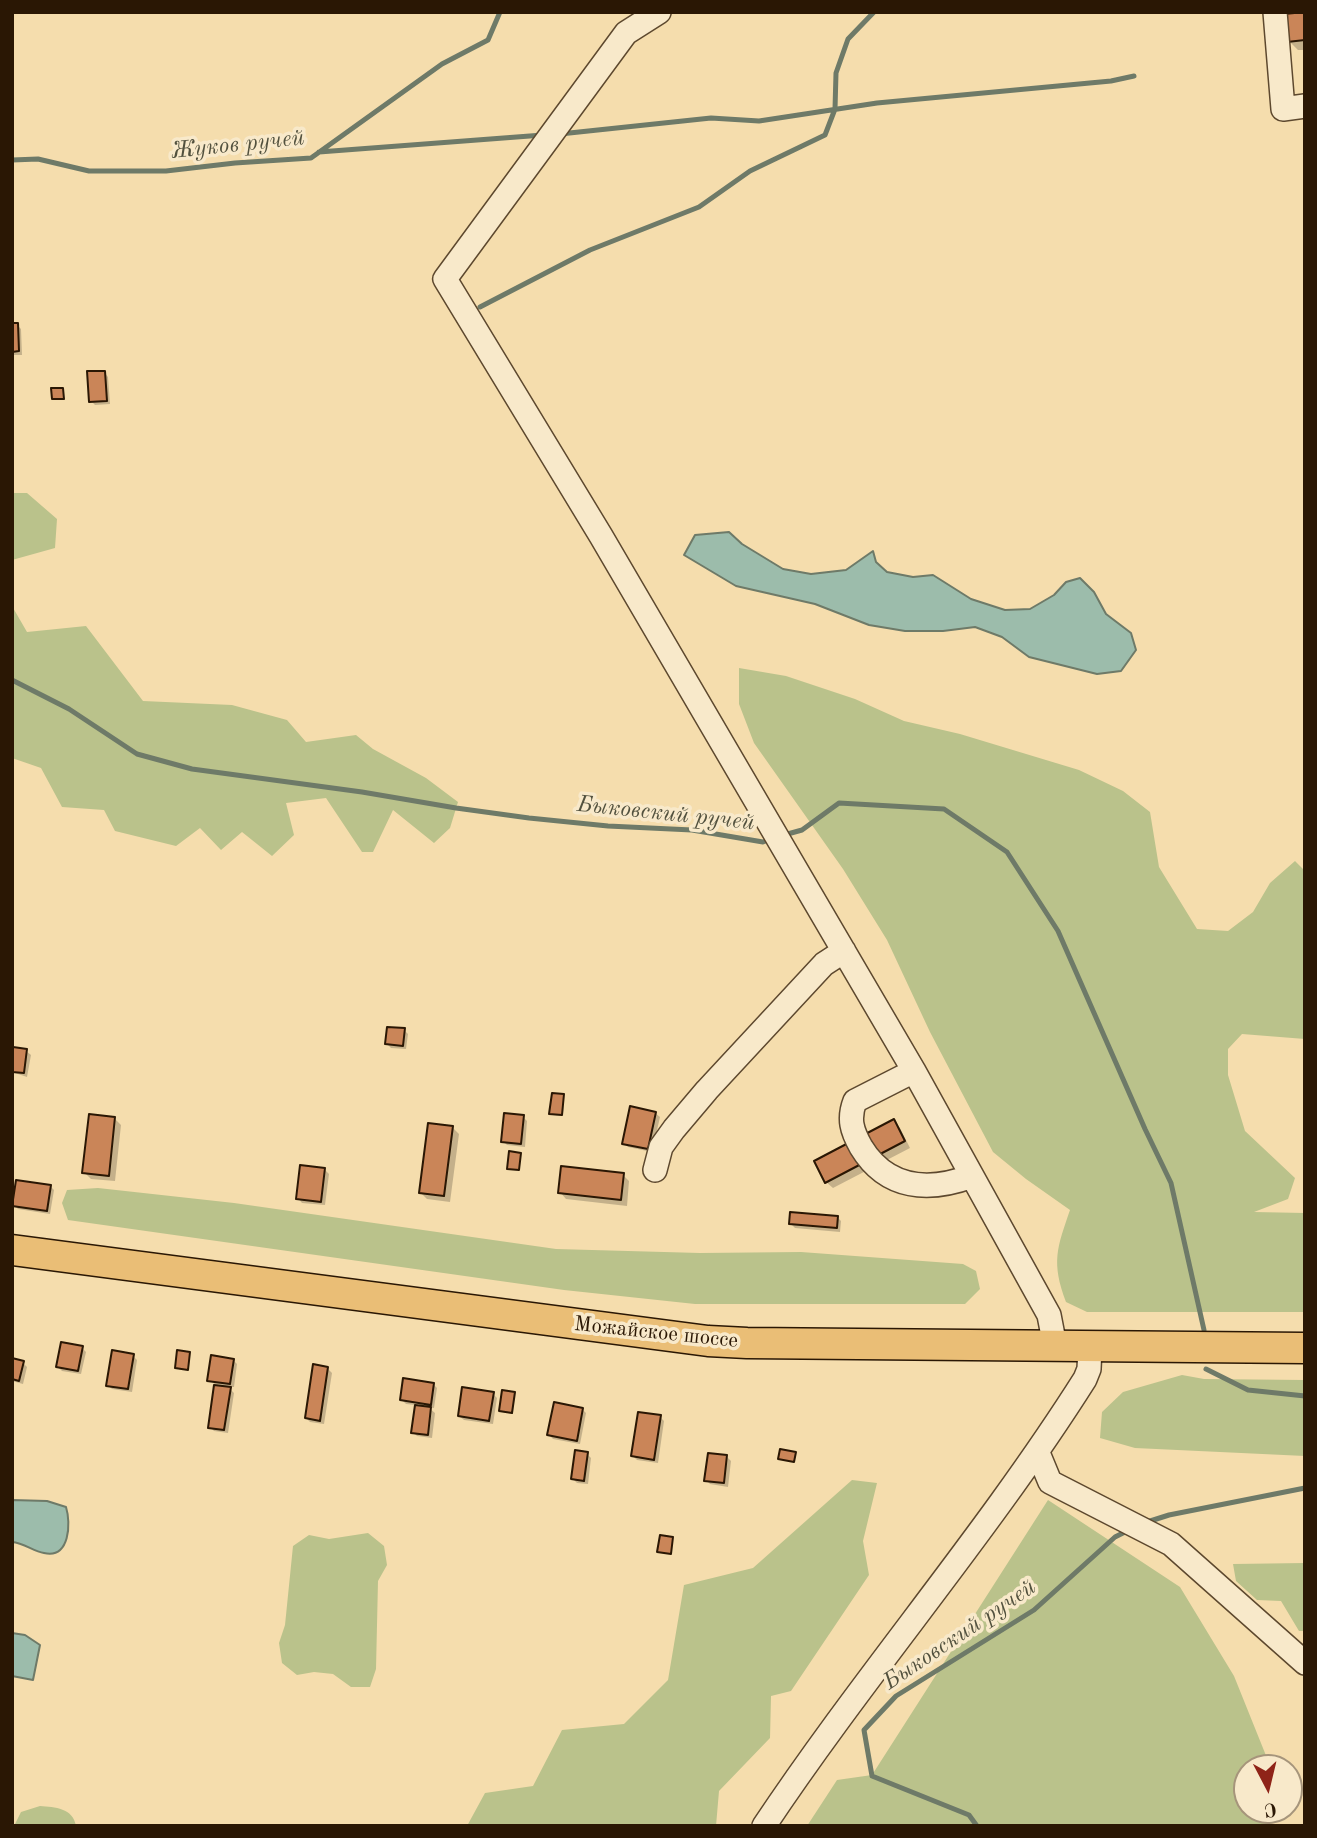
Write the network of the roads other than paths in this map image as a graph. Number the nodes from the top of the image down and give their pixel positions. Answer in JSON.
{"nodes":[{"id":1,"x":659,"y":12,"type":"edge"},
{"id":2,"x":1275,"y":12,"type":"edge"},
{"id":3,"x":1294,"y":107,"type":"edge"},
{"id":4,"x":844,"y":951,"type":"junction"},
{"id":5,"x":914,"y":1071,"type":"junction"},
{"id":6,"x":655,"y":1170,"type":"dead end"},
{"id":7,"x":972,"y":1176,"type":"junction"},
{"id":8,"x":12,"y":1250,"type":"edge"},
{"id":9,"x":1055,"y":1346,"type":"junction"},
{"id":10,"x":1090,"y":1347,"type":"junction"},
{"id":11,"x":1305,"y":1348,"type":"edge"},
{"id":12,"x":1038,"y":1453,"type":"junction"},
{"id":13,"x":1305,"y":1663,"type":"edge"},
{"id":14,"x":764,"y":1826,"type":"edge"}],
"edges":[{"from":1,"to":4,"type":"street"},
{"from":2,"to":3,"type":"street"},
{"from":4,"to":5,"type":"street"},
{"from":4,"to":6,"type":"street"},
{"from":5,"to":7,"type":"street"},
{"from":5,"to":7,"type":"street"},
{"from":7,"to":9,"type":"street"},
{"from":8,"to":9,"type":"main road","name":"Можайское шоссе"},
{"from":9,"to":10,"type":"main road","name":"Можайское шоссе"},
{"from":10,"to":11,"type":"main road","name":"Можайское шоссе"},
{"from":10,"to":12,"type":"street"},
{"from":12,"to":13,"type":"street"},
{"from":12,"to":14,"type":"street"}]}
